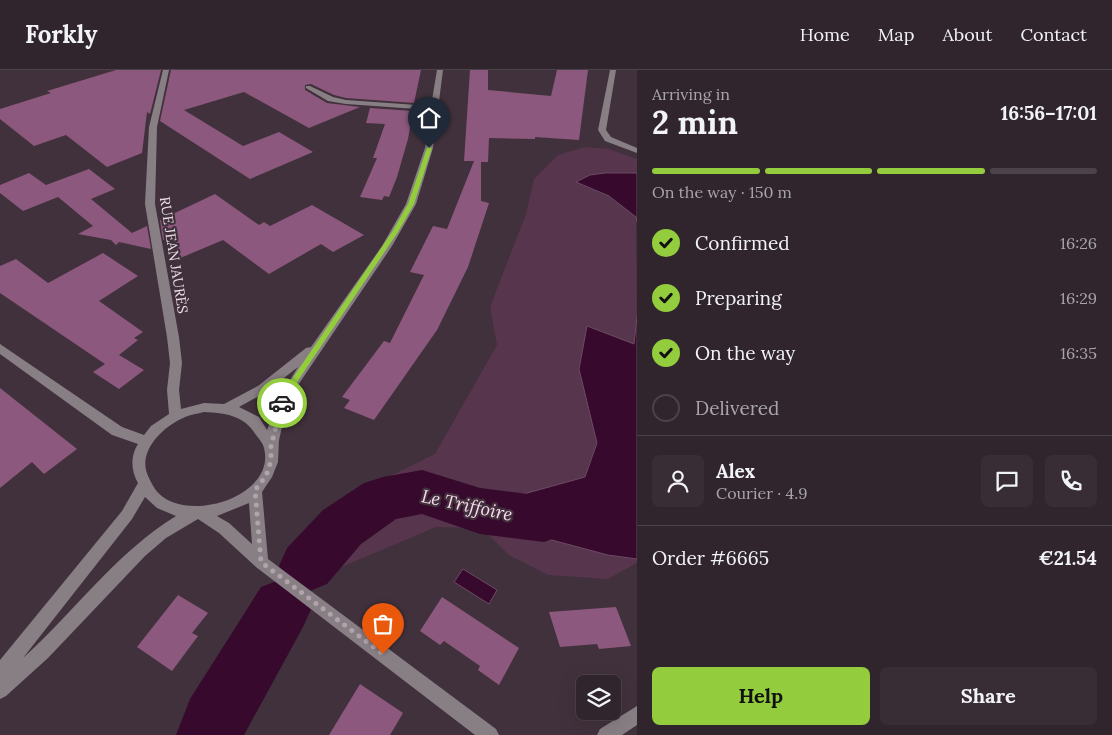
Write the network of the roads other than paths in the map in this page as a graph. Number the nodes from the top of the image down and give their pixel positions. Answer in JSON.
{"nodes":[{"id":1,"x":166,"y":70,"type":"edge"},
{"id":2,"x":440,"y":70,"type":"edge"},
{"id":3,"x":613,"y":70,"type":"edge"},
{"id":4,"x":308,"y":86,"type":"dead end"},
{"id":5,"x":435,"y":108,"type":"junction"},
{"id":6,"x":637,"y":151,"type":"edge"},
{"id":7,"x":321,"y":342,"type":"junction"},
{"id":8,"x":0,"y":348,"type":"edge"},
{"id":9,"x":227,"y":408,"type":"junction"},
{"id":10,"x":175,"y":415,"type":"junction"},
{"id":11,"x":145,"y":441,"type":"junction"},
{"id":12,"x":271,"y":446,"type":"junction"},
{"id":13,"x":143,"y":487,"type":"junction"},
{"id":14,"x":255,"y":490,"type":"junction"},
{"id":15,"x":197,"y":513,"type":"junction"},
{"id":16,"x":261,"y":562,"type":"junction"},
{"id":17,"x":0,"y":673,"type":"edge"},
{"id":18,"x":0,"y":690,"type":"edge"},
{"id":19,"x":637,"y":715,"type":"edge"},
{"id":20,"x":490,"y":735,"type":"edge"},
{"id":21,"x":606,"y":735,"type":"edge"}],
"edges":[{"from":1,"to":10,"type":"street","name":"RUE JEAN JAURÈS"},
{"from":2,"to":5,"type":"street"},
{"from":3,"to":6,"type":"street"},
{"from":4,"to":5,"type":"street"},
{"from":5,"to":7,"type":"street"},
{"from":7,"to":9,"type":"street"},
{"from":7,"to":12,"type":"street"},
{"from":8,"to":11,"type":"street"},
{"from":9,"to":10,"type":"street"},
{"from":9,"to":12,"type":"street"},
{"from":10,"to":11,"type":"street"},
{"from":11,"to":13,"type":"street"},
{"from":12,"to":14,"type":"street"},
{"from":13,"to":15,"type":"street"},
{"from":13,"to":17,"type":"street"},
{"from":14,"to":15,"type":"street"},
{"from":14,"to":16,"type":"street"},
{"from":15,"to":16,"type":"street"},
{"from":15,"to":18,"type":"street"},
{"from":16,"to":20,"type":"street"},
{"from":19,"to":21,"type":"street"}]}
